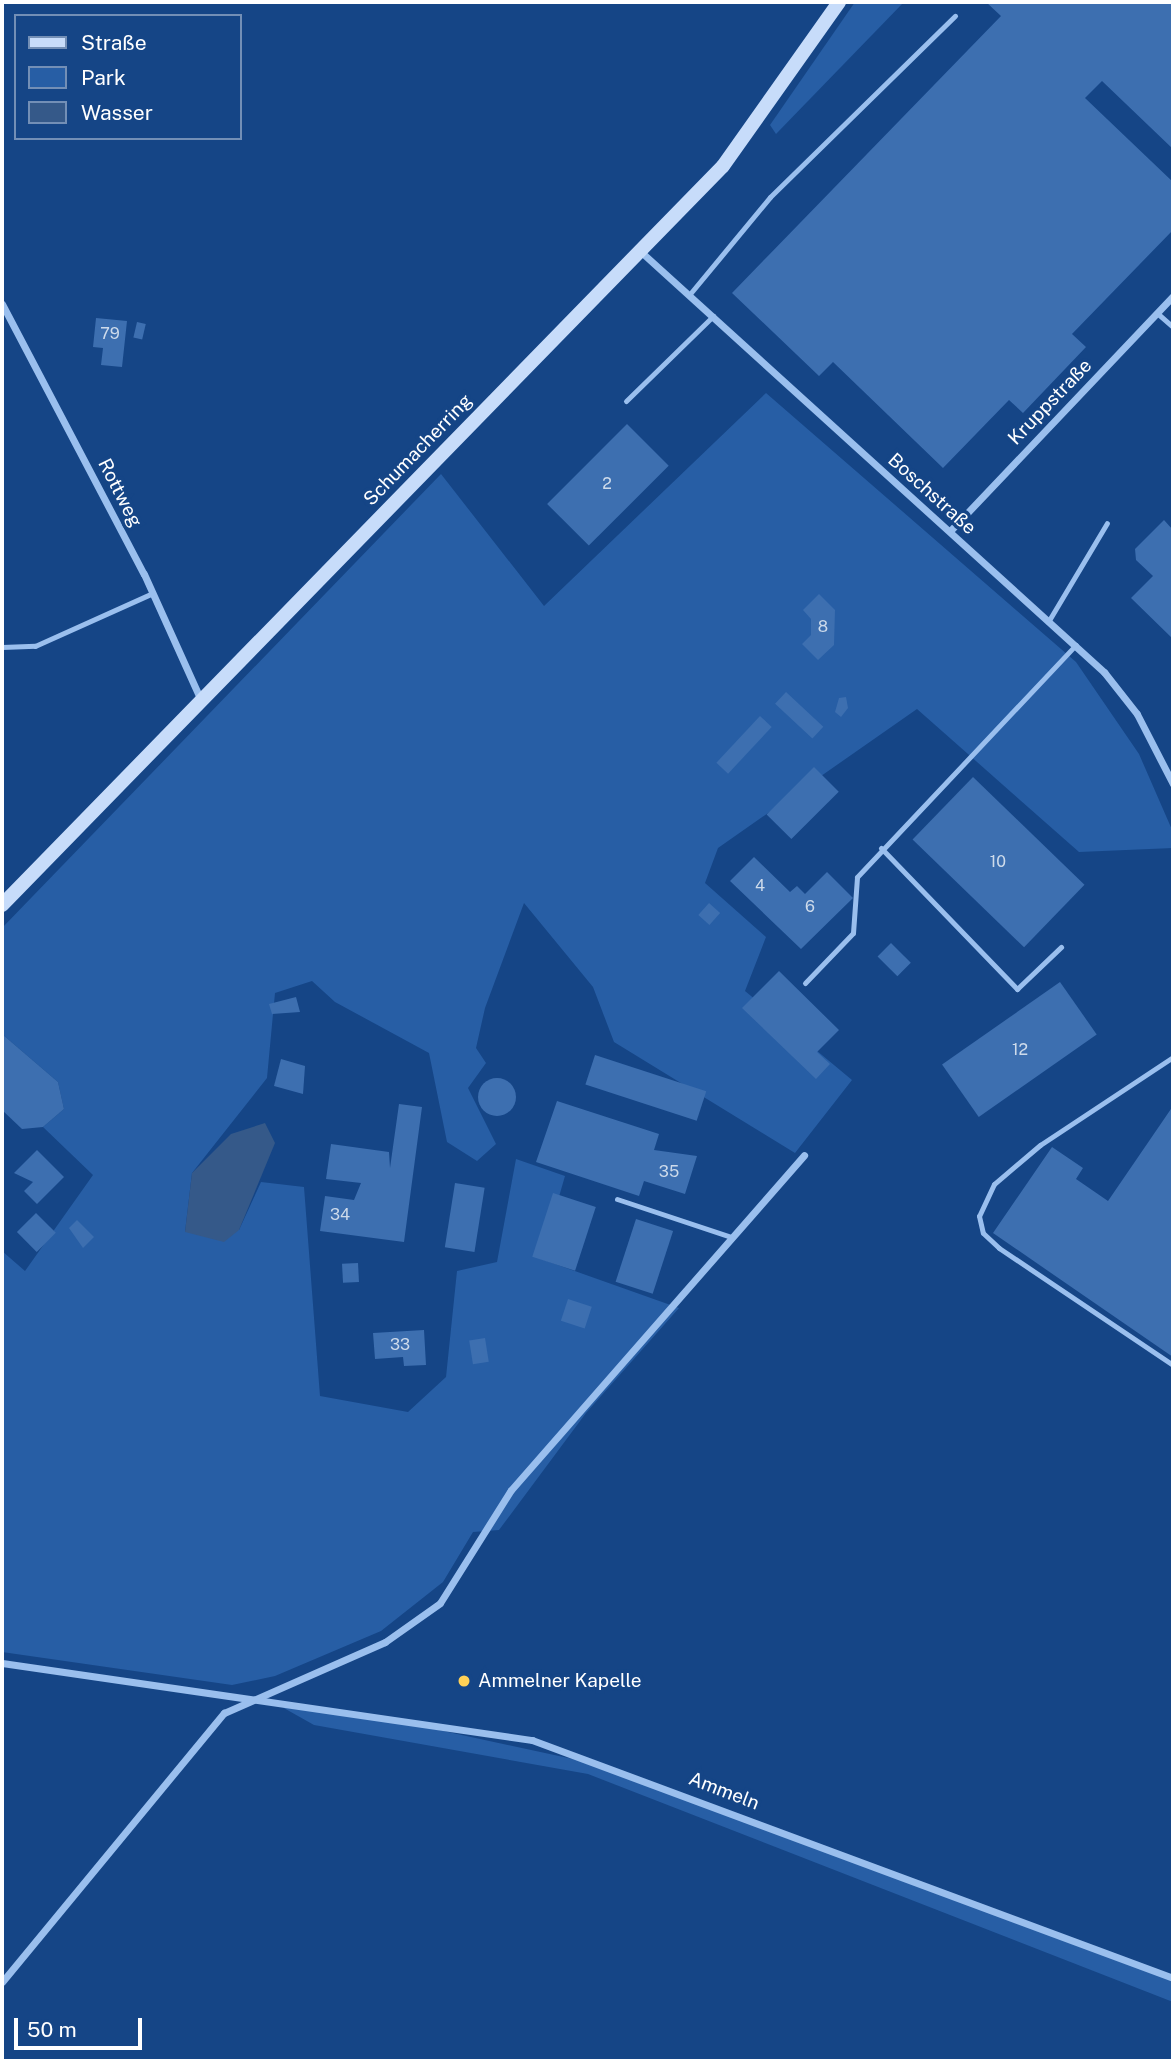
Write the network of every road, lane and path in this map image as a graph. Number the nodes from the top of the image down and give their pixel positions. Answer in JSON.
{"nodes":[{"id":1,"x":839,"y":2,"type":"edge"},
{"id":2,"x":955,"y":16,"type":"dead end"},
{"id":3,"x":640,"y":250,"type":"junction"},
{"id":4,"x":689,"y":295,"type":"junction"},
{"id":5,"x":1173,"y":296,"type":"edge"},
{"id":6,"x":2,"y":304,"type":"edge"},
{"id":7,"x":1157,"y":313,"type":"junction"},
{"id":8,"x":713,"y":316,"type":"junction"},
{"id":9,"x":1173,"y":327,"type":"edge"},
{"id":10,"x":626,"y":401,"type":"dead end"},
{"id":11,"x":1107,"y":523,"type":"dead end"},
{"id":12,"x":950,"y":531,"type":"junction"},
{"id":13,"x":152,"y":593,"type":"junction"},
{"id":14,"x":1048,"y":622,"type":"junction"},
{"id":15,"x":1076,"y":645,"type":"junction"},
{"id":16,"x":2,"y":647,"type":"edge"},
{"id":17,"x":201,"y":701,"type":"junction"},
{"id":18,"x":1173,"y":784,"type":"edge"},
{"id":19,"x":881,"y":848,"type":"junction"},
{"id":20,"x":2,"y":905,"type":"edge"},
{"id":21,"x":1061,"y":947,"type":"dead end"},
{"id":22,"x":805,"y":983,"type":"dead end"},
{"id":23,"x":1173,"y":1057,"type":"edge"},
{"id":24,"x":804,"y":1155,"type":"dead end"},
{"id":25,"x":617,"y":1199,"type":"dead end"},
{"id":26,"x":731,"y":1237,"type":"junction"},
{"id":27,"x":1173,"y":1365,"type":"edge"},
{"id":28,"x":2,"y":1663,"type":"edge"},
{"id":29,"x":247,"y":1700,"type":"junction"},
{"id":30,"x":1173,"y":1978,"type":"edge"},
{"id":31,"x":2,"y":1982,"type":"edge"}],
"edges":[{"from":1,"to":3,"type":"main road","name":"Schumacherring"},
{"from":2,"to":4,"type":"lane"},
{"from":3,"to":4,"type":"street","name":"Boschstraße"},
{"from":3,"to":17,"type":"main road","name":"Schumacherring"},
{"from":4,"to":8,"type":"street","name":"Boschstraße"},
{"from":5,"to":7,"type":"street","name":"Kruppstraße"},
{"from":6,"to":13,"type":"street","name":"Rottweg"},
{"from":7,"to":9,"type":"lane"},
{"from":7,"to":12,"type":"street","name":"Kruppstraße"},
{"from":8,"to":10,"type":"lane"},
{"from":8,"to":12,"type":"street","name":"Boschstraße"},
{"from":11,"to":14,"type":"lane"},
{"from":12,"to":14,"type":"street","name":"Boschstraße"},
{"from":13,"to":16,"type":"lane"},
{"from":13,"to":17,"type":"street","name":"Rottweg"},
{"from":14,"to":15,"type":"street","name":"Boschstraße"},
{"from":15,"to":18,"type":"street","name":"Boschstraße"},
{"from":15,"to":19,"type":"lane"},
{"from":17,"to":20,"type":"main road","name":"Schumacherring"},
{"from":19,"to":21,"type":"lane"},
{"from":19,"to":22,"type":"lane"},
{"from":23,"to":27,"type":"lane"},
{"from":24,"to":26,"type":"street"},
{"from":25,"to":26,"type":"lane"},
{"from":26,"to":29,"type":"street"},
{"from":28,"to":29,"type":"street","name":"Ammeln"},
{"from":29,"to":30,"type":"street","name":"Ammeln"},
{"from":29,"to":31,"type":"street"}]}
